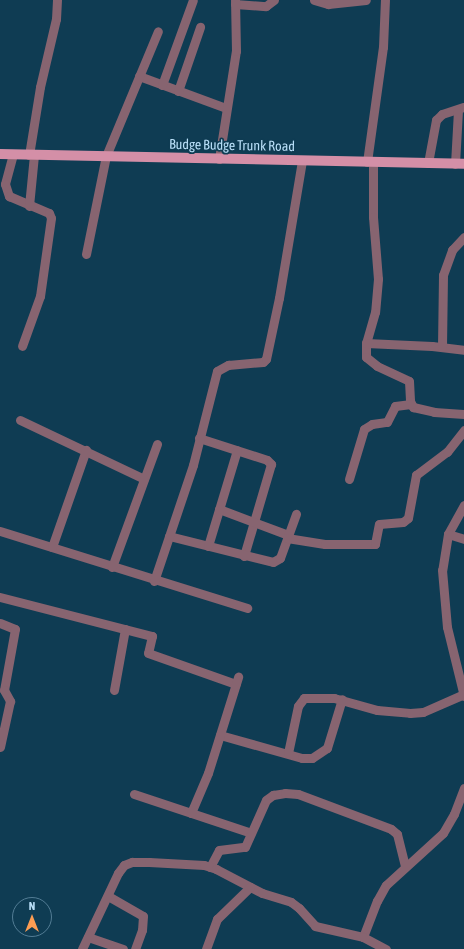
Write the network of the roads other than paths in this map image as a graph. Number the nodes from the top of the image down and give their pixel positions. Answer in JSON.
{"nodes":[{"id":1,"x":57,"y":0,"type":"edge"},
{"id":2,"x":193,"y":0,"type":"edge"},
{"id":3,"x":274,"y":0,"type":"edge"},
{"id":4,"x":314,"y":0,"type":"edge"},
{"id":5,"x":366,"y":0,"type":"edge"},
{"id":6,"x":385,"y":0,"type":"edge"},
{"id":7,"x":235,"y":2,"type":"edge"},
{"id":8,"x":200,"y":27,"type":"dead end"},
{"id":9,"x":158,"y":31,"type":"dead end"},
{"id":10,"x":139,"y":76,"type":"junction"},
{"id":11,"x":162,"y":85,"type":"junction"},
{"id":12,"x":178,"y":91,"type":"junction"},
{"id":13,"x":226,"y":108,"type":"junction"},
{"id":14,"x":461,"y":109,"type":"edge"},
{"id":15,"x":0,"y":154,"type":"edge"},
{"id":16,"x":13,"y":154,"type":"junction"},
{"id":17,"x":31,"y":155,"type":"junction"},
{"id":18,"x":106,"y":156,"type":"junction"},
{"id":19,"x":219,"y":159,"type":"junction"},
{"id":20,"x":302,"y":160,"type":"junction"},
{"id":21,"x":370,"y":162,"type":"junction"},
{"id":22,"x":428,"y":163,"type":"junction"},
{"id":23,"x":462,"y":165,"type":"edge"},
{"id":24,"x":29,"y":206,"type":"junction"},
{"id":25,"x":464,"y":237,"type":"edge"},
{"id":26,"x":86,"y":254,"type":"dead end"},
{"id":27,"x":366,"y":344,"type":"junction"},
{"id":28,"x":22,"y":346,"type":"dead end"},
{"id":29,"x":442,"y":347,"type":"junction"},
{"id":30,"x":464,"y":350,"type":"edge"},
{"id":31,"x":411,"y":404,"type":"junction"},
{"id":32,"x":464,"y":414,"type":"edge"},
{"id":33,"x":20,"y":420,"type":"dead end"},
{"id":34,"x":464,"y":430,"type":"edge"},
{"id":35,"x":199,"y":438,"type":"junction"},
{"id":36,"x":157,"y":444,"type":"dead end"},
{"id":37,"x":86,"y":450,"type":"junction"},
{"id":38,"x":237,"y":450,"type":"junction"},
{"id":39,"x":144,"y":479,"type":"junction"},
{"id":40,"x":349,"y":479,"type":"dead end"},
{"id":41,"x":464,"y":505,"type":"edge"},
{"id":42,"x":219,"y":509,"type":"junction"},
{"id":43,"x":296,"y":514,"type":"dead end"},
{"id":44,"x":255,"y":522,"type":"junction"},
{"id":45,"x":0,"y":531,"type":"edge"},
{"id":46,"x":448,"y":534,"type":"junction"},
{"id":47,"x":169,"y":536,"type":"junction"},
{"id":48,"x":288,"y":536,"type":"junction"},
{"id":49,"x":464,"y":539,"type":"edge"},
{"id":50,"x":208,"y":546,"type":"junction"},
{"id":51,"x":52,"y":547,"type":"junction"},
{"id":52,"x":244,"y":556,"type":"junction"},
{"id":53,"x":112,"y":567,"type":"junction"},
{"id":54,"x":154,"y":581,"type":"junction"},
{"id":55,"x":0,"y":597,"type":"edge"},
{"id":56,"x":247,"y":608,"type":"dead end"},
{"id":57,"x":0,"y":623,"type":"edge"},
{"id":58,"x":125,"y":629,"type":"junction"},
{"id":59,"x":114,"y":690,"type":"dead end"},
{"id":60,"x":464,"y":695,"type":"edge"},
{"id":61,"x":342,"y":699,"type":"junction"},
{"id":62,"x":220,"y":735,"type":"junction"},
{"id":63,"x":0,"y":747,"type":"edge"},
{"id":64,"x":288,"y":753,"type":"junction"},
{"id":65,"x":464,"y":788,"type":"edge"},
{"id":66,"x":134,"y":794,"type":"dead end"},
{"id":67,"x":191,"y":813,"type":"junction"},
{"id":68,"x":251,"y":833,"type":"junction"},
{"id":69,"x":405,"y":866,"type":"junction"},
{"id":70,"x":210,"y":867,"type":"junction"},
{"id":71,"x":250,"y":887,"type":"junction"},
{"id":72,"x":108,"y":896,"type":"junction"},
{"id":73,"x":88,"y":937,"type":"junction"},
{"id":74,"x":363,"y":937,"type":"junction"},
{"id":75,"x":82,"y":949,"type":"edge"},
{"id":76,"x":123,"y":949,"type":"edge"},
{"id":77,"x":135,"y":949,"type":"edge"},
{"id":78,"x":206,"y":949,"type":"edge"},
{"id":79,"x":386,"y":949,"type":"edge"}],
"edges":[{"from":1,"to":17,"type":"street"},
{"from":2,"to":11,"type":"street"},
{"from":3,"to":7,"type":"street"},
{"from":4,"to":5,"type":"street"},
{"from":6,"to":21,"type":"street"},
{"from":7,"to":13,"type":"street"},
{"from":8,"to":12,"type":"street"},
{"from":9,"to":10,"type":"street"},
{"from":10,"to":11,"type":"street"},
{"from":10,"to":18,"type":"street"},
{"from":11,"to":12,"type":"street"},
{"from":12,"to":13,"type":"street"},
{"from":13,"to":19,"type":"street"},
{"from":14,"to":22,"type":"street"},
{"from":14,"to":23,"type":"street"},
{"from":15,"to":16,"type":"main road","name":"Budge Budge Trunk Road"},
{"from":16,"to":17,"type":"main road","name":"Budge Budge Trunk Road"},
{"from":16,"to":24,"type":"street"},
{"from":17,"to":18,"type":"main road","name":"Budge Budge Trunk Road"},
{"from":17,"to":24,"type":"street"},
{"from":18,"to":19,"type":"main road","name":"Budge Budge Trunk Road"},
{"from":18,"to":26,"type":"street"},
{"from":19,"to":20,"type":"main road","name":"Budge Budge Trunk Road"},
{"from":20,"to":21,"type":"main road","name":"Budge Budge Trunk Road"},
{"from":20,"to":35,"type":"street"},
{"from":21,"to":22,"type":"main road","name":"Budge Budge Trunk Road"},
{"from":21,"to":27,"type":"street"},
{"from":22,"to":23,"type":"main road","name":"Budge Budge Trunk Road"},
{"from":24,"to":28,"type":"street"},
{"from":25,"to":29,"type":"street"},
{"from":27,"to":29,"type":"street"},
{"from":27,"to":31,"type":"street"},
{"from":29,"to":30,"type":"street"},
{"from":31,"to":32,"type":"street"},
{"from":31,"to":40,"type":"street"},
{"from":33,"to":37,"type":"street"},
{"from":34,"to":48,"type":"street"},
{"from":35,"to":38,"type":"street"},
{"from":35,"to":47,"type":"street"},
{"from":36,"to":39,"type":"street"},
{"from":37,"to":39,"type":"street"},
{"from":37,"to":51,"type":"street"},
{"from":38,"to":42,"type":"street"},
{"from":38,"to":44,"type":"street"},
{"from":39,"to":53,"type":"street"},
{"from":41,"to":46,"type":"street"},
{"from":42,"to":44,"type":"street"},
{"from":42,"to":50,"type":"street"},
{"from":43,"to":48,"type":"street"},
{"from":44,"to":48,"type":"street"},
{"from":44,"to":52,"type":"street"},
{"from":45,"to":51,"type":"street"},
{"from":46,"to":49,"type":"street"},
{"from":46,"to":60,"type":"street"},
{"from":47,"to":50,"type":"street"},
{"from":47,"to":54,"type":"street"},
{"from":48,"to":52,"type":"street"},
{"from":50,"to":52,"type":"street"},
{"from":51,"to":53,"type":"street"},
{"from":53,"to":54,"type":"street"},
{"from":54,"to":56,"type":"street"},
{"from":55,"to":58,"type":"street"},
{"from":57,"to":63,"type":"street"},
{"from":58,"to":59,"type":"street"},
{"from":58,"to":62,"type":"street"},
{"from":60,"to":61,"type":"street"},
{"from":61,"to":64,"type":"street"},
{"from":61,"to":64,"type":"street"},
{"from":62,"to":64,"type":"street"},
{"from":62,"to":67,"type":"street"},
{"from":65,"to":69,"type":"street"},
{"from":66,"to":67,"type":"street"},
{"from":67,"to":68,"type":"street"},
{"from":68,"to":69,"type":"street"},
{"from":68,"to":70,"type":"street"},
{"from":69,"to":74,"type":"street"},
{"from":70,"to":71,"type":"street"},
{"from":70,"to":72,"type":"street"},
{"from":71,"to":74,"type":"street"},
{"from":71,"to":78,"type":"street"},
{"from":72,"to":73,"type":"street"},
{"from":72,"to":77,"type":"street"},
{"from":73,"to":75,"type":"street"},
{"from":73,"to":76,"type":"street"},
{"from":74,"to":79,"type":"street"}]}
